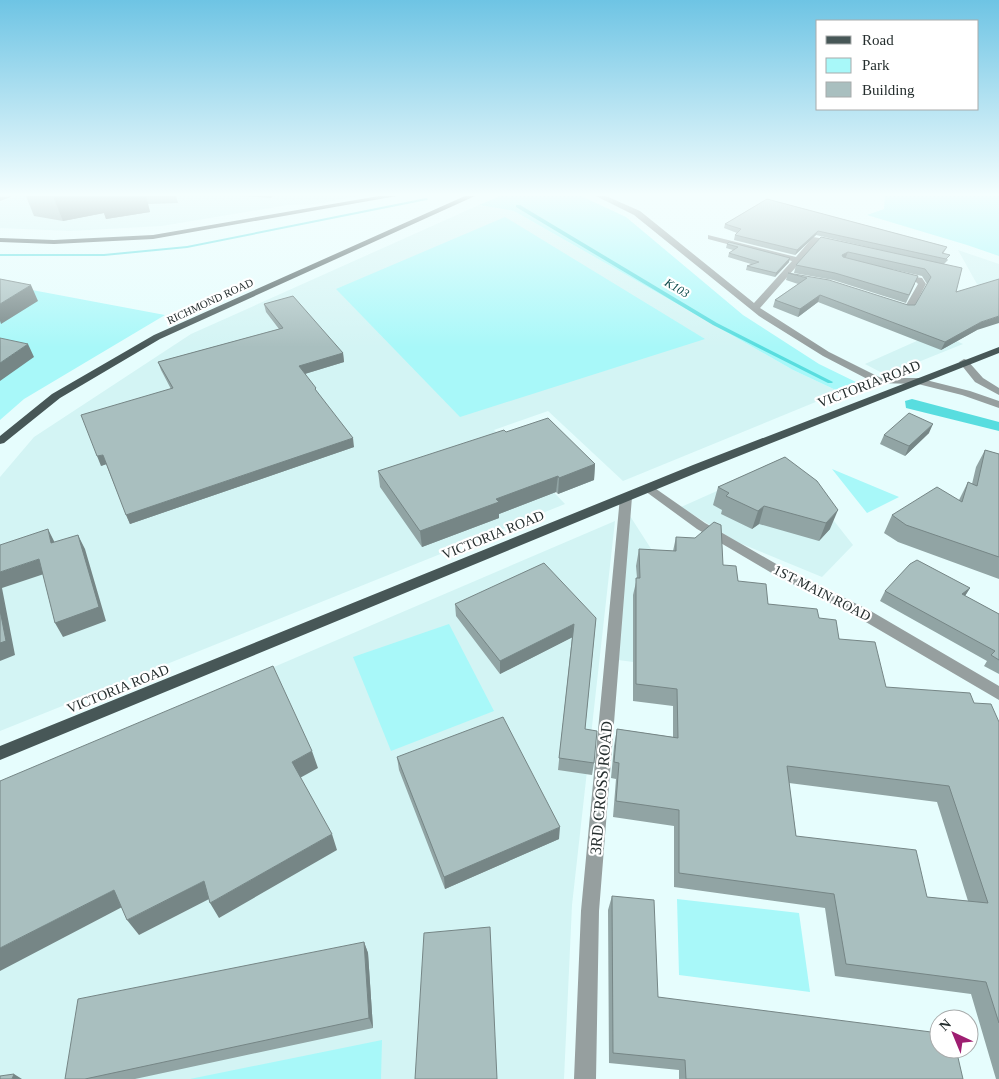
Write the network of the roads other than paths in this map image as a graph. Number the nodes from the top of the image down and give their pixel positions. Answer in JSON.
{"nodes":[{"id":1,"x":357,"y":246,"type":"edge"},
{"id":2,"x":678,"y":246,"type":"edge"},
{"id":3,"x":746,"y":246,"type":"edge"},
{"id":4,"x":810,"y":246,"type":"edge"},
{"id":5,"x":798,"y":260,"type":"junction"},
{"id":6,"x":891,"y":274,"type":"edge"},
{"id":7,"x":891,"y":304,"type":"edge"},
{"id":8,"x":755,"y":308,"type":"junction"},
{"id":9,"x":999,"y":350,"type":"edge"},
{"id":10,"x":964,"y":362,"type":"junction"},
{"id":11,"x":879,"y":381,"type":"junction"},
{"id":12,"x":918,"y":381,"type":"junction"},
{"id":13,"x":900,"y":388,"type":"junction"},
{"id":14,"x":999,"y":392,"type":"edge"},
{"id":15,"x":0,"y":441,"type":"edge"},
{"id":16,"x":649,"y":488,"type":"junction"},
{"id":17,"x":626,"y":497,"type":"junction"},
{"id":18,"x":999,"y":694,"type":"edge"},
{"id":19,"x":0,"y":754,"type":"edge"},
{"id":20,"x":585,"y":1079,"type":"edge"}],
"edges":[{"from":1,"to":15,"type":"main road","name":"RICHMOND ROAD"},
{"from":2,"to":8,"type":"street"},
{"from":3,"to":5,"type":"street"},
{"from":4,"to":5,"type":"street"},
{"from":5,"to":8,"type":"street"},
{"from":6,"to":7,"type":"street"},
{"from":8,"to":11,"type":"street"},
{"from":9,"to":10,"type":"main road","name":"VICTORIA ROAD"},
{"from":10,"to":12,"type":"main road","name":"VICTORIA ROAD"},
{"from":10,"to":14,"type":"street"},
{"from":11,"to":12,"type":"street"},
{"from":11,"to":13,"type":"street"},
{"from":12,"to":13,"type":"main road","name":"VICTORIA ROAD"},
{"from":12,"to":13,"type":"street"},
{"from":13,"to":16,"type":"main road","name":"VICTORIA ROAD"},
{"from":16,"to":17,"type":"main road","name":"VICTORIA ROAD"},
{"from":16,"to":18,"type":"street","name":"1ST MAIN ROAD"},
{"from":17,"to":19,"type":"main road","name":"VICTORIA ROAD"},
{"from":17,"to":20,"type":"street","name":"3RD CROSS ROAD"}]}
